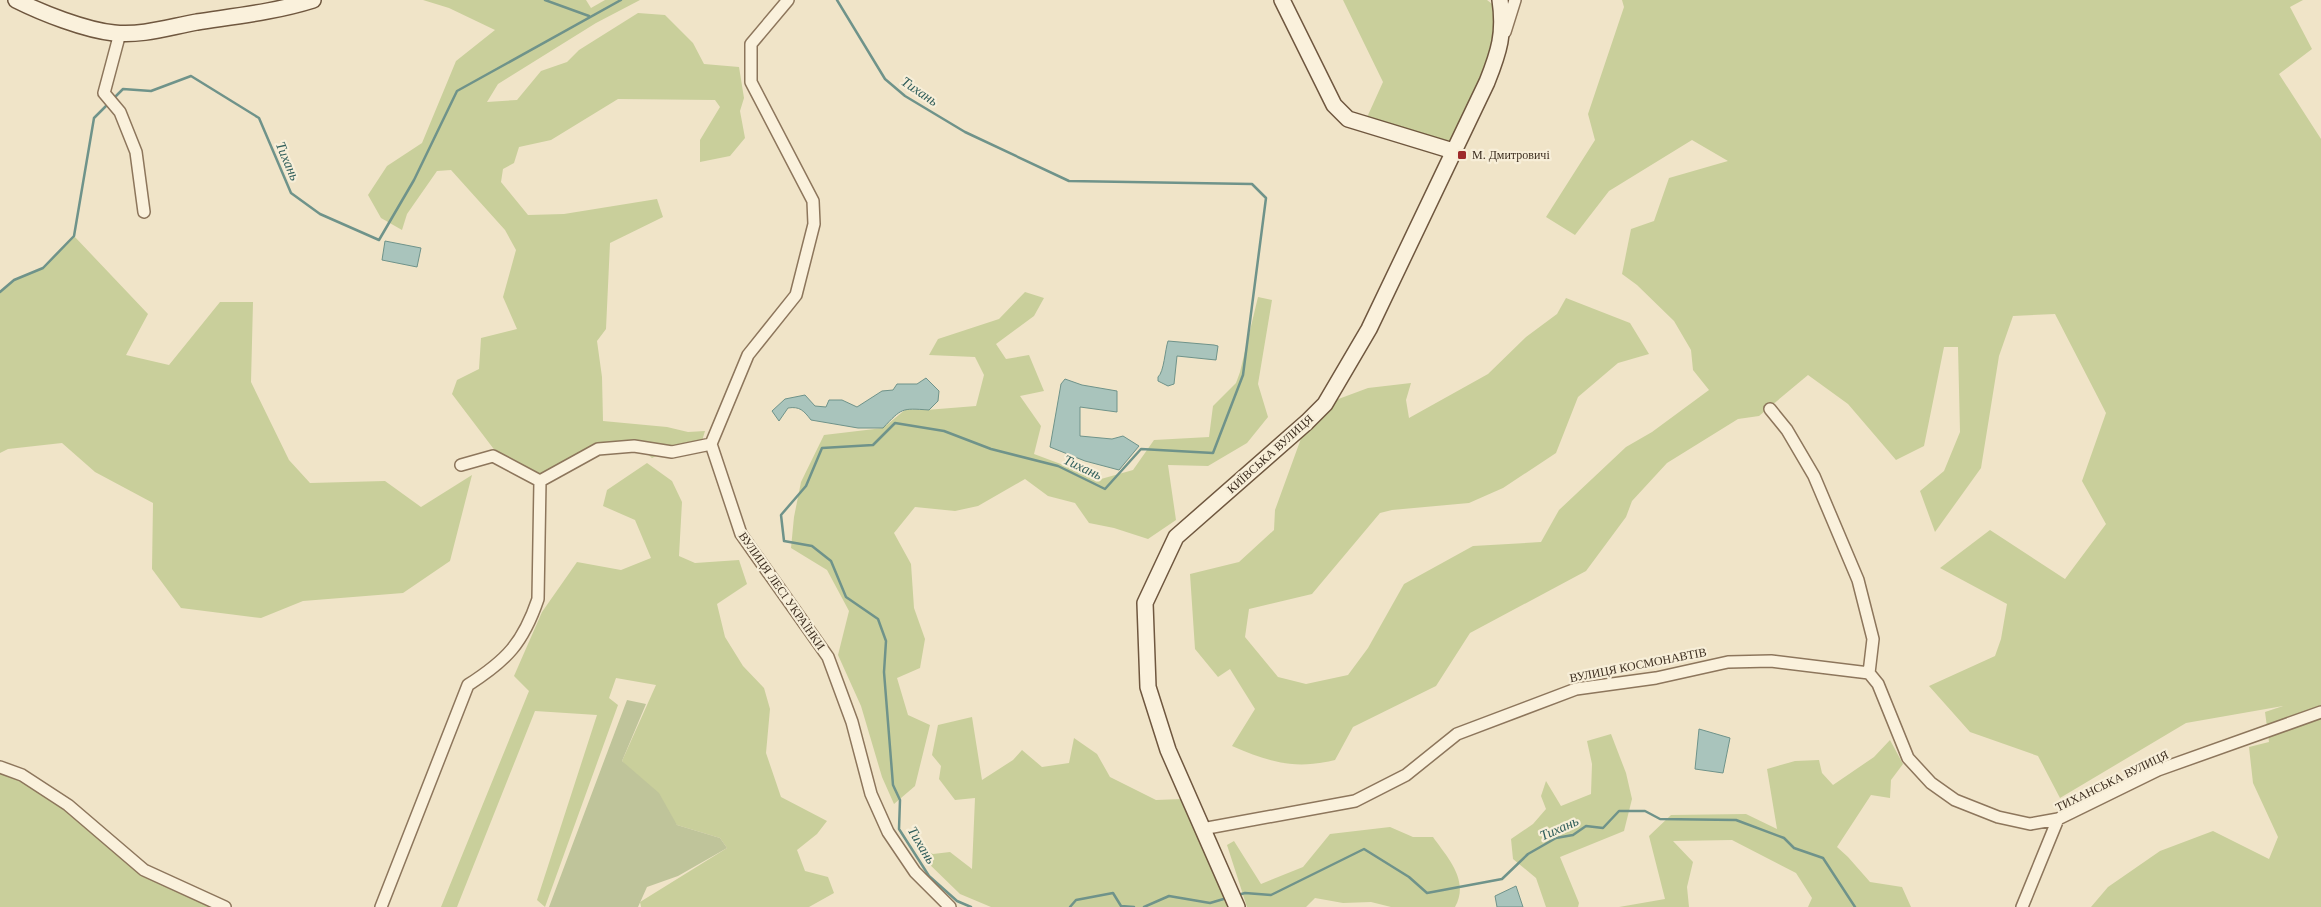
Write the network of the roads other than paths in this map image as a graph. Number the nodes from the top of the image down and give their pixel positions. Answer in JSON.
{"nodes":[{"id":1,"x":16,"y":0,"type":"edge"},
{"id":2,"x":313,"y":0,"type":"edge"},
{"id":3,"x":788,"y":0,"type":"edge"},
{"id":4,"x":1282,"y":0,"type":"edge"},
{"id":5,"x":1500,"y":0,"type":"edge"},
{"id":6,"x":1515,"y":0,"type":"edge"},
{"id":7,"x":120,"y":33,"type":"junction"},
{"id":8,"x":1500,"y":47,"type":"junction"},
{"id":9,"x":1453,"y":151,"type":"junction"},
{"id":10,"x":144,"y":212,"type":"dead end"},
{"id":11,"x":1770,"y":410,"type":"dead end"},
{"id":12,"x":711,"y":444,"type":"junction"},
{"id":13,"x":461,"y":465,"type":"dead end"},
{"id":14,"x":540,"y":481,"type":"junction"},
{"id":15,"x":1869,"y":673,"type":"junction"},
{"id":16,"x":2321,"y":712,"type":"edge"},
{"id":17,"x":0,"y":767,"type":"edge"},
{"id":18,"x":2058,"y":820,"type":"junction"},
{"id":19,"x":1202,"y":829,"type":"junction"},
{"id":20,"x":225,"y":907,"type":"edge"},
{"id":21,"x":380,"y":907,"type":"edge"},
{"id":22,"x":950,"y":907,"type":"edge"},
{"id":23,"x":1236,"y":907,"type":"edge"},
{"id":24,"x":2022,"y":907,"type":"edge"}],
"edges":[{"from":1,"to":7,"type":"main road"},
{"from":2,"to":7,"type":"main road"},
{"from":3,"to":12,"type":"street"},
{"from":4,"to":9,"type":"main road"},
{"from":5,"to":8,"type":"main road","name":"КИЇВСЬКА ВУЛИЦЯ"},
{"from":6,"to":8,"type":"street"},
{"from":7,"to":10,"type":"street"},
{"from":8,"to":9,"type":"main road","name":"КИЇВСЬКА ВУЛИЦЯ"},
{"from":9,"to":19,"type":"main road","name":"КИЇВСЬКА ВУЛИЦЯ"},
{"from":11,"to":15,"type":"street"},
{"from":12,"to":14,"type":"street"},
{"from":12,"to":22,"type":"street","name":"ВУЛИЦЯ ЛЕСІ УКРАЇНКИ"},
{"from":13,"to":14,"type":"street"},
{"from":14,"to":21,"type":"street"},
{"from":15,"to":18,"type":"street"},
{"from":15,"to":19,"type":"street","name":"ВУЛИЦЯ КОСМОНАВТІВ"},
{"from":16,"to":18,"type":"street","name":"ТИХАНСЬКА ВУЛИЦЯ"},
{"from":17,"to":20,"type":"street"},
{"from":18,"to":24,"type":"street","name":"ТИХАНСЬКА ВУЛИЦЯ"},
{"from":19,"to":23,"type":"main road","name":"КИЇВСЬКА ВУЛИЦЯ"}]}
